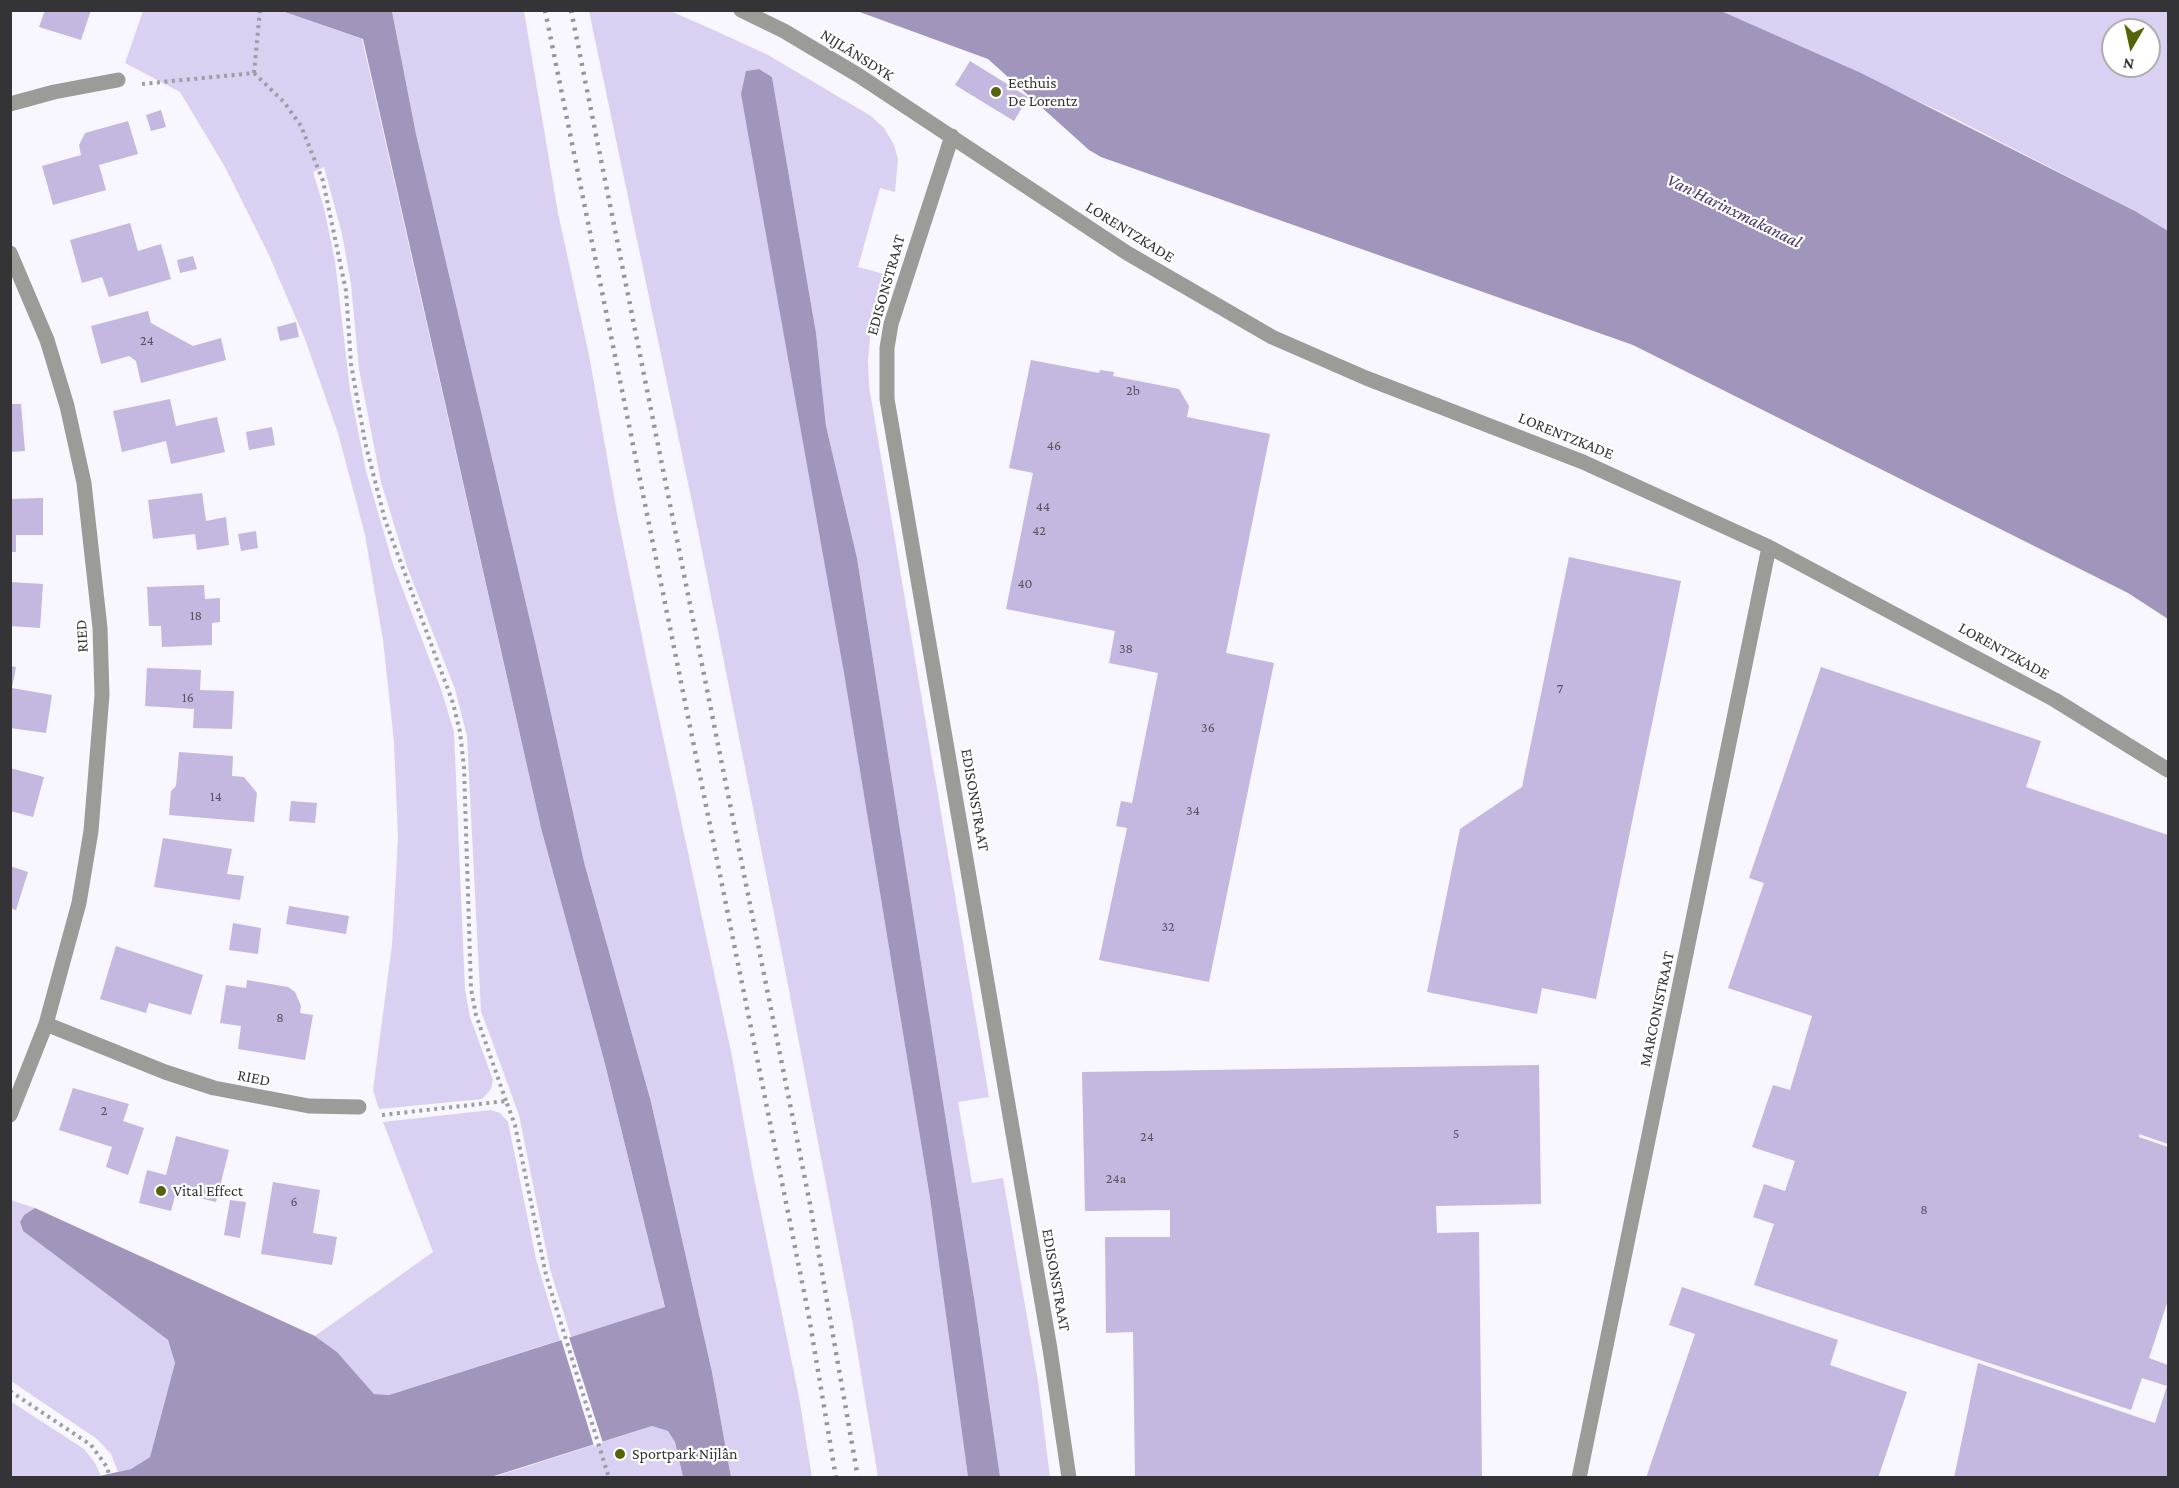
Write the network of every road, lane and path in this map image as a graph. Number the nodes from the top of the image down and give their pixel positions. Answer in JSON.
{"nodes":[{"id":1,"x":260,"y":10,"type":"edge"},
{"id":2,"x":741,"y":10,"type":"edge"},
{"id":3,"x":254,"y":73,"type":"junction"},
{"id":4,"x":118,"y":80,"type":"joint"},
{"id":5,"x":10,"y":104,"type":"edge"},
{"id":6,"x":952,"y":136,"type":"junction"},
{"id":7,"x":10,"y":253,"type":"edge"},
{"id":8,"x":1769,"y":547,"type":"junction"},
{"id":9,"x":2169,"y":770,"type":"edge"},
{"id":10,"x":46,"y":1024,"type":"junction"},
{"id":11,"x":506,"y":1101,"type":"junction"},
{"id":12,"x":359,"y":1107,"type":"joint"},
{"id":13,"x":10,"y":1115,"type":"edge"},
{"id":14,"x":10,"y":1391,"type":"edge"},
{"id":15,"x":110,"y":1478,"type":"edge"},
{"id":16,"x":609,"y":1478,"type":"edge"},
{"id":17,"x":1069,"y":1478,"type":"edge"},
{"id":18,"x":1580,"y":1478,"type":"edge"}],
"edges":[{"from":1,"to":3,"type":"path"},
{"from":2,"to":6,"type":"street","name":"NIJLÂNSDYK"},
{"from":3,"to":4,"type":"path"},
{"from":3,"to":11,"type":"path"},
{"from":4,"to":5,"type":"street"},
{"from":6,"to":8,"type":"street","name":"LORENTZKADE"},
{"from":6,"to":17,"type":"street","name":"EDISONSTRAAT"},
{"from":7,"to":10,"type":"street","name":"RIED"},
{"from":8,"to":9,"type":"street","name":"LORENTZKADE"},
{"from":8,"to":18,"type":"street","name":"MARCONISTRAAT"},
{"from":10,"to":12,"type":"street","name":"RIED"},
{"from":10,"to":13,"type":"street","name":"RIED"},
{"from":11,"to":12,"type":"path"},
{"from":11,"to":16,"type":"path"},
{"from":14,"to":15,"type":"path"}]}
